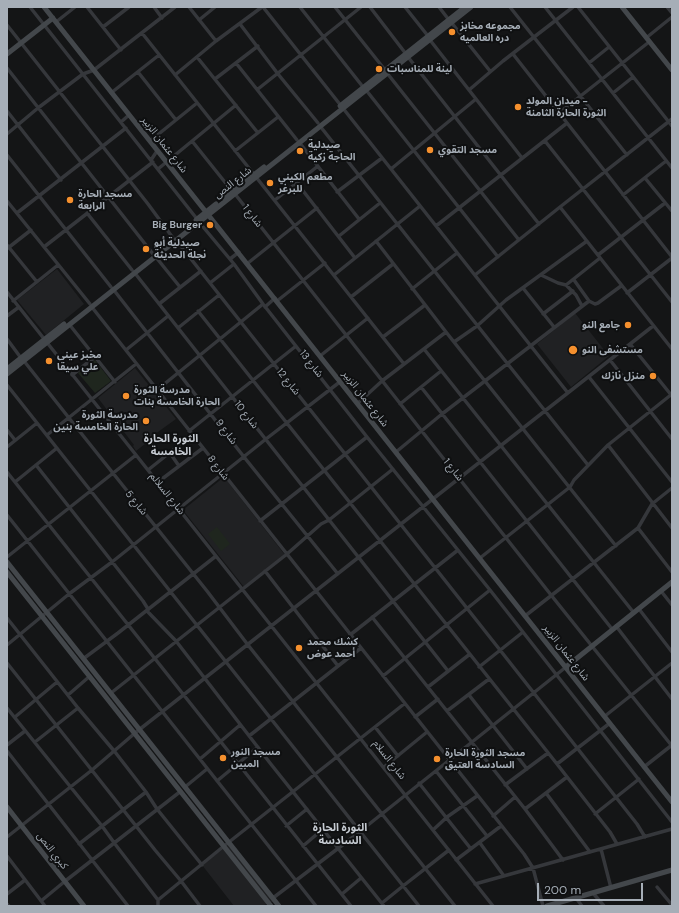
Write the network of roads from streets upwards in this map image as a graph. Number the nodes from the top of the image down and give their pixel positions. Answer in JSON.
{"nodes":[{"id":1,"x":30,"y":7,"type":"edge"},
{"id":2,"x":44,"y":7,"type":"edge"},
{"id":3,"x":75,"y":7,"type":"edge"},
{"id":4,"x":87,"y":7,"type":"edge"},
{"id":5,"x":129,"y":7,"type":"edge"},
{"id":6,"x":154,"y":7,"type":"edge"},
{"id":7,"x":175,"y":7,"type":"edge"},
{"id":8,"x":189,"y":7,"type":"edge"},
{"id":9,"x":215,"y":7,"type":"edge"},
{"id":10,"x":263,"y":7,"type":"edge"},
{"id":11,"x":300,"y":7,"type":"edge"},
{"id":12,"x":335,"y":7,"type":"edge"},
{"id":13,"x":361,"y":7,"type":"edge"},
{"id":14,"x":370,"y":7,"type":"edge"},
{"id":15,"x":405,"y":7,"type":"edge"},
{"id":16,"x":439,"y":7,"type":"edge"},
{"id":17,"x":465,"y":7,"type":"edge"},
{"id":18,"x":471,"y":7,"type":"edge"},
{"id":19,"x":510,"y":7,"type":"edge"},
{"id":20,"x":545,"y":7,"type":"edge"},
{"id":21,"x":573,"y":7,"type":"edge"},
{"id":22,"x":578,"y":7,"type":"edge"},
{"id":23,"x":622,"y":7,"type":"edge"},
{"id":24,"x":667,"y":7,"type":"edge"},
{"id":25,"x":672,"y":13,"type":"edge"},
{"id":26,"x":162,"y":18,"type":"junction"},
{"id":27,"x":672,"y":18,"type":"edge"},
{"id":28,"x":54,"y":20,"type":"junction"},
{"id":29,"x":199,"y":20,"type":"junction"},
{"id":30,"x":345,"y":20,"type":"junction"},
{"id":31,"x":450,"y":21,"type":"junction"},
{"id":32,"x":556,"y":21,"type":"junction"},
{"id":33,"x":240,"y":24,"type":"junction"},
{"id":34,"x":7,"y":25,"type":"edge"},
{"id":35,"x":44,"y":25,"type":"junction"},
{"id":36,"x":103,"y":27,"type":"junction"},
{"id":37,"x":142,"y":33,"type":"junction"},
{"id":38,"x":324,"y":36,"type":"junction"},
{"id":39,"x":534,"y":37,"type":"junction"},
{"id":40,"x":429,"y":38,"type":"junction"},
{"id":41,"x":648,"y":40,"type":"junction"},
{"id":42,"x":216,"y":41,"type":"junction"},
{"id":43,"x":21,"y":43,"type":"junction"},
{"id":44,"x":258,"y":46,"type":"junction"},
{"id":45,"x":610,"y":47,"type":"junction"},
{"id":46,"x":121,"y":50,"type":"junction"},
{"id":47,"x":7,"y":54,"type":"edge"},
{"id":48,"x":513,"y":54,"type":"junction"},
{"id":49,"x":159,"y":55,"type":"junction"},
{"id":50,"x":300,"y":55,"type":"junction"},
{"id":51,"x":407,"y":55,"type":"junction"},
{"id":52,"x":197,"y":57,"type":"junction"},
{"id":53,"x":236,"y":63,"type":"junction"},
{"id":54,"x":589,"y":63,"type":"junction"},
{"id":55,"x":622,"y":63,"type":"junction"},
{"id":56,"x":7,"y":68,"type":"edge"},
{"id":57,"x":94,"y":70,"type":"junction"},
{"id":58,"x":672,"y":70,"type":"edge"},
{"id":59,"x":490,"y":71,"type":"junction"},
{"id":60,"x":138,"y":72,"type":"junction"},
{"id":61,"x":386,"y":72,"type":"junction"},
{"id":62,"x":9,"y":74,"type":"edge"},
{"id":63,"x":83,"y":74,"type":"junction"},
{"id":64,"x":278,"y":74,"type":"junction"},
{"id":65,"x":175,"y":75,"type":"junction"},
{"id":66,"x":633,"y":77,"type":"junction"},
{"id":67,"x":215,"y":79,"type":"junction"},
{"id":68,"x":602,"y":79,"type":"junction"},
{"id":69,"x":258,"y":89,"type":"junction"},
{"id":70,"x":365,"y":89,"type":"junction"},
{"id":71,"x":469,"y":90,"type":"junction"},
{"id":72,"x":60,"y":92,"type":"junction"},
{"id":73,"x":111,"y":92,"type":"junction"},
{"id":74,"x":613,"y":93,"type":"junction"},
{"id":75,"x":580,"y":96,"type":"junction"},
{"id":76,"x":476,"y":99,"type":"junction"},
{"id":77,"x":197,"y":103,"type":"junction"},
{"id":78,"x":236,"y":106,"type":"junction"},
{"id":79,"x":342,"y":107,"type":"junction"},
{"id":80,"x":38,"y":108,"type":"junction"},
{"id":81,"x":7,"y":111,"type":"edge"},
{"id":82,"x":559,"y":113,"type":"junction"},
{"id":83,"x":129,"y":115,"type":"junction"},
{"id":84,"x":455,"y":116,"type":"junction"},
{"id":85,"x":278,"y":117,"type":"junction"},
{"id":86,"x":176,"y":120,"type":"junction"},
{"id":87,"x":670,"y":120,"type":"edge"},
{"id":88,"x":121,"y":122,"type":"junction"},
{"id":89,"x":567,"y":123,"type":"junction"},
{"id":90,"x":213,"y":124,"type":"junction"},
{"id":91,"x":319,"y":124,"type":"junction"},
{"id":92,"x":18,"y":125,"type":"junction"},
{"id":93,"x":672,"y":126,"type":"edge"},
{"id":94,"x":126,"y":128,"type":"junction"},
{"id":95,"x":258,"y":133,"type":"junction"},
{"id":96,"x":7,"y":134,"type":"edge"},
{"id":97,"x":434,"y":134,"type":"junction"},
{"id":98,"x":648,"y":138,"type":"junction"},
{"id":99,"x":150,"y":141,"type":"junction"},
{"id":100,"x":192,"y":141,"type":"junction"},
{"id":101,"x":298,"y":141,"type":"junction"},
{"id":102,"x":544,"y":141,"type":"junction"},
{"id":103,"x":102,"y":146,"type":"junction"},
{"id":104,"x":158,"y":150,"type":"junction"},
{"id":105,"x":413,"y":150,"type":"junction"},
{"id":106,"x":235,"y":151,"type":"junction"},
{"id":107,"x":7,"y":155,"type":"edge"},
{"id":108,"x":627,"y":155,"type":"junction"},
{"id":109,"x":382,"y":158,"type":"junction"},
{"id":110,"x":522,"y":158,"type":"junction"},
{"id":111,"x":152,"y":161,"type":"junction"},
{"id":112,"x":666,"y":161,"type":"junction"},
{"id":113,"x":167,"y":162,"type":"junction"},
{"id":114,"x":81,"y":163,"type":"junction"},
{"id":115,"x":318,"y":166,"type":"junction"},
{"id":116,"x":672,"y":168,"type":"edge"},
{"id":117,"x":158,"y":169,"type":"junction"},
{"id":118,"x":391,"y":169,"type":"junction"},
{"id":119,"x":605,"y":172,"type":"junction"},
{"id":120,"x":359,"y":175,"type":"junction"},
{"id":121,"x":501,"y":175,"type":"junction"},
{"id":122,"x":254,"y":176,"type":"junction"},
{"id":123,"x":645,"y":178,"type":"junction"},
{"id":124,"x":61,"y":180,"type":"junction"},
{"id":125,"x":129,"y":180,"type":"junction"},
{"id":126,"x":297,"y":183,"type":"junction"},
{"id":127,"x":583,"y":189,"type":"junction"},
{"id":128,"x":480,"y":191,"type":"junction"},
{"id":129,"x":338,"y":192,"type":"junction"},
{"id":130,"x":233,"y":193,"type":"junction"},
{"id":131,"x":40,"y":195,"type":"junction"},
{"id":132,"x":623,"y":195,"type":"junction"},
{"id":133,"x":108,"y":197,"type":"junction"},
{"id":134,"x":275,"y":200,"type":"junction"},
{"id":135,"x":7,"y":201,"type":"edge"},
{"id":136,"x":380,"y":203,"type":"junction"},
{"id":137,"x":665,"y":203,"type":"junction"},
{"id":138,"x":420,"y":206,"type":"junction"},
{"id":139,"x":560,"y":207,"type":"junction"},
{"id":140,"x":317,"y":208,"type":"junction"},
{"id":141,"x":459,"y":208,"type":"junction"},
{"id":142,"x":672,"y":211,"type":"edge"},
{"id":143,"x":17,"y":213,"type":"junction"},
{"id":144,"x":87,"y":213,"type":"junction"},
{"id":145,"x":208,"y":213,"type":"junction"},
{"id":146,"x":359,"y":219,"type":"junction"},
{"id":147,"x":198,"y":220,"type":"junction"},
{"id":148,"x":643,"y":220,"type":"junction"},
{"id":149,"x":396,"y":224,"type":"junction"},
{"id":150,"x":539,"y":224,"type":"junction"},
{"id":151,"x":295,"y":225,"type":"junction"},
{"id":152,"x":436,"y":226,"type":"junction"},
{"id":153,"x":31,"y":230,"type":"junction"},
{"id":154,"x":66,"y":230,"type":"junction"},
{"id":155,"x":338,"y":236,"type":"junction"},
{"id":156,"x":621,"y":238,"type":"junction"},
{"id":157,"x":174,"y":239,"type":"junction"},
{"id":158,"x":519,"y":240,"type":"junction"},
{"id":159,"x":376,"y":241,"type":"junction"},
{"id":160,"x":587,"y":241,"type":"junction"},
{"id":161,"x":273,"y":242,"type":"junction"},
{"id":162,"x":8,"y":247,"type":"edge"},
{"id":163,"x":44,"y":247,"type":"junction"},
{"id":164,"x":239,"y":252,"type":"junction"},
{"id":165,"x":457,"y":253,"type":"junction"},
{"id":166,"x":154,"y":255,"type":"junction"},
{"id":167,"x":498,"y":257,"type":"junction"},
{"id":168,"x":599,"y":257,"type":"junction"},
{"id":169,"x":355,"y":258,"type":"junction"},
{"id":170,"x":672,"y":258,"type":"edge"},
{"id":171,"x":230,"y":259,"type":"junction"},
{"id":172,"x":248,"y":263,"type":"junction"},
{"id":173,"x":325,"y":263,"type":"junction"},
{"id":174,"x":234,"y":264,"type":"junction"},
{"id":175,"x":393,"y":264,"type":"junction"},
{"id":176,"x":58,"y":265,"type":"junction"},
{"id":177,"x":133,"y":271,"type":"junction"},
{"id":178,"x":201,"y":271,"type":"junction"},
{"id":179,"x":435,"y":271,"type":"junction"},
{"id":180,"x":651,"y":274,"type":"junction"},
{"id":181,"x":334,"y":275,"type":"junction"},
{"id":182,"x":475,"y":275,"type":"junction"},
{"id":183,"x":541,"y":275,"type":"junction"},
{"id":184,"x":574,"y":280,"type":"junction"},
{"id":185,"x":303,"y":281,"type":"junction"},
{"id":186,"x":37,"y":282,"type":"junction"},
{"id":187,"x":210,"y":283,"type":"junction"},
{"id":188,"x":566,"y":285,"type":"junction"},
{"id":189,"x":621,"y":286,"type":"junction"},
{"id":190,"x":180,"y":287,"type":"junction"},
{"id":191,"x":112,"y":288,"type":"junction"},
{"id":192,"x":523,"y":288,"type":"junction"},
{"id":193,"x":412,"y":289,"type":"junction"},
{"id":194,"x":573,"y":291,"type":"junction"},
{"id":195,"x":627,"y":293,"type":"junction"},
{"id":196,"x":8,"y":294,"type":"edge"},
{"id":197,"x":219,"y":295,"type":"junction"},
{"id":198,"x":351,"y":297,"type":"junction"},
{"id":199,"x":276,"y":300,"type":"junction"},
{"id":200,"x":13,"y":301,"type":"junction"},
{"id":201,"x":589,"y":301,"type":"junction"},
{"id":202,"x":672,"y":302,"type":"edge"},
{"id":203,"x":159,"y":304,"type":"junction"},
{"id":204,"x":90,"y":305,"type":"junction"},
{"id":205,"x":264,"y":305,"type":"junction"},
{"id":206,"x":425,"y":305,"type":"junction"},
{"id":207,"x":500,"y":306,"type":"junction"},
{"id":208,"x":582,"y":306,"type":"junction"},
{"id":209,"x":19,"y":307,"type":"junction"},
{"id":210,"x":198,"y":311,"type":"junction"},
{"id":211,"x":544,"y":314,"type":"junction"},
{"id":212,"x":7,"y":316,"type":"edge"},
{"id":213,"x":168,"y":316,"type":"junction"},
{"id":214,"x":368,"y":318,"type":"junction"},
{"id":215,"x":241,"y":322,"type":"junction"},
{"id":216,"x":69,"y":324,"type":"junction"},
{"id":217,"x":477,"y":326,"type":"junction"},
{"id":218,"x":653,"y":326,"type":"junction"},
{"id":219,"x":554,"y":327,"type":"junction"},
{"id":220,"x":178,"y":328,"type":"junction"},
{"id":221,"x":446,"y":332,"type":"junction"},
{"id":222,"x":148,"y":333,"type":"junction"},
{"id":223,"x":345,"y":335,"type":"junction"},
{"id":224,"x":383,"y":337,"type":"junction"},
{"id":225,"x":7,"y":339,"type":"edge"},
{"id":226,"x":220,"y":339,"type":"junction"},
{"id":227,"x":46,"y":341,"type":"junction"},
{"id":228,"x":454,"y":342,"type":"junction"},
{"id":229,"x":630,"y":344,"type":"junction"},
{"id":230,"x":530,"y":345,"type":"junction"},
{"id":231,"x":296,"y":346,"type":"junction"},
{"id":232,"x":672,"y":347,"type":"edge"},
{"id":233,"x":424,"y":349,"type":"junction"},
{"id":234,"x":126,"y":350,"type":"junction"},
{"id":235,"x":200,"y":355,"type":"junction"},
{"id":236,"x":320,"y":356,"type":"junction"},
{"id":237,"x":95,"y":357,"type":"junction"},
{"id":238,"x":23,"y":359,"type":"junction"},
{"id":239,"x":610,"y":360,"type":"junction"},
{"id":240,"x":136,"y":364,"type":"junction"},
{"id":241,"x":274,"y":364,"type":"junction"},
{"id":242,"x":404,"y":364,"type":"junction"},
{"id":243,"x":507,"y":364,"type":"junction"},
{"id":244,"x":7,"y":369,"type":"edge"},
{"id":245,"x":442,"y":370,"type":"junction"},
{"id":246,"x":179,"y":372,"type":"junction"},
{"id":247,"x":7,"y":374,"type":"edge"},
{"id":248,"x":72,"y":374,"type":"junction"},
{"id":249,"x":589,"y":377,"type":"junction"},
{"id":250,"x":253,"y":380,"type":"junction"},
{"id":251,"x":341,"y":381,"type":"junction"},
{"id":252,"x":485,"y":381,"type":"junction"},
{"id":253,"x":115,"y":382,"type":"junction"},
{"id":254,"x":382,"y":382,"type":"junction"},
{"id":255,"x":7,"y":385,"type":"edge"},
{"id":256,"x":421,"y":388,"type":"junction"},
{"id":257,"x":157,"y":390,"type":"junction"},
{"id":258,"x":330,"y":390,"type":"junction"},
{"id":259,"x":568,"y":393,"type":"junction"},
{"id":260,"x":672,"y":395,"type":"edge"},
{"id":261,"x":232,"y":397,"type":"junction"},
{"id":262,"x":463,"y":398,"type":"junction"},
{"id":263,"x":92,"y":399,"type":"junction"},
{"id":264,"x":358,"y":403,"type":"junction"},
{"id":265,"x":400,"y":404,"type":"junction"},
{"id":266,"x":308,"y":407,"type":"junction"},
{"id":267,"x":545,"y":411,"type":"junction"},
{"id":268,"x":650,"y":411,"type":"junction"},
{"id":269,"x":212,"y":414,"type":"junction"},
{"id":270,"x":442,"y":414,"type":"junction"},
{"id":271,"x":69,"y":418,"type":"junction"},
{"id":272,"x":37,"y":422,"type":"junction"},
{"id":273,"x":287,"y":424,"type":"junction"},
{"id":274,"x":629,"y":428,"type":"junction"},
{"id":275,"x":523,"y":429,"type":"junction"},
{"id":276,"x":7,"y":430,"type":"edge"},
{"id":277,"x":189,"y":431,"type":"junction"},
{"id":278,"x":421,"y":431,"type":"junction"},
{"id":279,"x":47,"y":435,"type":"junction"},
{"id":280,"x":192,"y":435,"type":"junction"},
{"id":281,"x":367,"y":436,"type":"junction"},
{"id":282,"x":266,"y":439,"type":"junction"},
{"id":283,"x":672,"y":439,"type":"edge"},
{"id":284,"x":15,"y":440,"type":"junction"},
{"id":285,"x":608,"y":445,"type":"junction"},
{"id":286,"x":501,"y":446,"type":"junction"},
{"id":287,"x":7,"y":447,"type":"edge"},
{"id":288,"x":57,"y":448,"type":"junction"},
{"id":289,"x":203,"y":448,"type":"junction"},
{"id":290,"x":396,"y":452,"type":"junction"},
{"id":291,"x":170,"y":453,"type":"junction"},
{"id":292,"x":345,"y":453,"type":"junction"},
{"id":293,"x":136,"y":455,"type":"junction"},
{"id":294,"x":244,"y":457,"type":"junction"},
{"id":295,"x":480,"y":462,"type":"junction"},
{"id":296,"x":588,"y":464,"type":"junction"},
{"id":297,"x":36,"y":465,"type":"junction"},
{"id":298,"x":179,"y":466,"type":"junction"},
{"id":299,"x":394,"y":469,"type":"junction"},
{"id":300,"x":148,"y":470,"type":"junction"},
{"id":301,"x":324,"y":470,"type":"junction"},
{"id":302,"x":7,"y":472,"type":"edge"},
{"id":303,"x":113,"y":474,"type":"junction"},
{"id":304,"x":223,"y":474,"type":"junction"},
{"id":305,"x":459,"y":478,"type":"junction"},
{"id":306,"x":15,"y":482,"type":"junction"},
{"id":307,"x":158,"y":482,"type":"junction"},
{"id":308,"x":672,"y":482,"type":"edge"},
{"id":309,"x":303,"y":487,"type":"junction"},
{"id":310,"x":371,"y":487,"type":"junction"},
{"id":311,"x":570,"y":487,"type":"junction"},
{"id":312,"x":672,"y":488,"type":"edge"},
{"id":313,"x":91,"y":491,"type":"junction"},
{"id":314,"x":434,"y":499,"type":"junction"},
{"id":315,"x":282,"y":503,"type":"junction"},
{"id":316,"x":350,"y":503,"type":"junction"},
{"id":317,"x":652,"y":504,"type":"junction"},
{"id":318,"x":548,"y":505,"type":"junction"},
{"id":319,"x":424,"y":507,"type":"junction"},
{"id":320,"x":69,"y":508,"type":"junction"},
{"id":321,"x":178,"y":509,"type":"junction"},
{"id":322,"x":7,"y":515,"type":"edge"},
{"id":323,"x":329,"y":520,"type":"junction"},
{"id":324,"x":260,"y":521,"type":"junction"},
{"id":325,"x":526,"y":522,"type":"junction"},
{"id":326,"x":401,"y":524,"type":"junction"},
{"id":327,"x":48,"y":525,"type":"junction"},
{"id":328,"x":156,"y":527,"type":"junction"},
{"id":329,"x":638,"y":528,"type":"junction"},
{"id":330,"x":672,"y":528,"type":"edge"},
{"id":331,"x":308,"y":536,"type":"junction"},
{"id":332,"x":506,"y":538,"type":"junction"},
{"id":333,"x":27,"y":541,"type":"junction"},
{"id":334,"x":380,"y":541,"type":"junction"},
{"id":335,"x":133,"y":545,"type":"junction"},
{"id":336,"x":616,"y":546,"type":"junction"},
{"id":337,"x":458,"y":550,"type":"junction"},
{"id":338,"x":287,"y":554,"type":"junction"},
{"id":339,"x":216,"y":556,"type":"junction"},
{"id":340,"x":7,"y":557,"type":"edge"},
{"id":341,"x":359,"y":557,"type":"junction"},
{"id":342,"x":480,"y":558,"type":"junction"},
{"id":343,"x":7,"y":562,"type":"edge"},
{"id":344,"x":112,"y":562,"type":"junction"},
{"id":345,"x":593,"y":563,"type":"junction"},
{"id":346,"x":435,"y":568,"type":"junction"},
{"id":347,"x":266,"y":571,"type":"junction"},
{"id":348,"x":7,"y":572,"type":"edge"},
{"id":349,"x":672,"y":572,"type":"edge"},
{"id":350,"x":192,"y":573,"type":"junction"},
{"id":351,"x":338,"y":574,"type":"junction"},
{"id":352,"x":90,"y":579,"type":"junction"},
{"id":353,"x":572,"y":579,"type":"junction"},
{"id":354,"x":672,"y":582,"type":"edge"},
{"id":355,"x":414,"y":584,"type":"junction"},
{"id":356,"x":242,"y":590,"type":"junction"},
{"id":357,"x":490,"y":590,"type":"junction"},
{"id":358,"x":316,"y":591,"type":"junction"},
{"id":359,"x":661,"y":591,"type":"junction"},
{"id":360,"x":170,"y":592,"type":"junction"},
{"id":361,"x":69,"y":594,"type":"junction"},
{"id":362,"x":551,"y":595,"type":"junction"},
{"id":363,"x":393,"y":601,"type":"junction"},
{"id":364,"x":672,"y":605,"type":"edge"},
{"id":365,"x":219,"y":607,"type":"junction"},
{"id":366,"x":294,"y":608,"type":"junction"},
{"id":367,"x":467,"y":608,"type":"junction"},
{"id":368,"x":148,"y":609,"type":"junction"},
{"id":369,"x":639,"y":609,"type":"junction"},
{"id":370,"x":634,"y":613,"type":"junction"},
{"id":371,"x":45,"y":615,"type":"junction"},
{"id":372,"x":525,"y":616,"type":"junction"},
{"id":373,"x":372,"y":617,"type":"junction"},
{"id":374,"x":7,"y":618,"type":"edge"},
{"id":375,"x":128,"y":625,"type":"junction"},
{"id":376,"x":446,"y":625,"type":"junction"},
{"id":377,"x":196,"y":626,"type":"junction"},
{"id":378,"x":271,"y":627,"type":"junction"},
{"id":379,"x":614,"y":628,"type":"junction"},
{"id":380,"x":523,"y":632,"type":"junction"},
{"id":381,"x":20,"y":634,"type":"junction"},
{"id":382,"x":350,"y":635,"type":"junction"},
{"id":383,"x":425,"y":641,"type":"junction"},
{"id":384,"x":107,"y":642,"type":"junction"},
{"id":385,"x":176,"y":642,"type":"junction"},
{"id":386,"x":7,"y":645,"type":"edge"},
{"id":387,"x":248,"y":645,"type":"junction"},
{"id":388,"x":592,"y":646,"type":"junction"},
{"id":389,"x":361,"y":648,"type":"junction"},
{"id":390,"x":500,"y":650,"type":"junction"},
{"id":391,"x":672,"y":652,"type":"edge"},
{"id":392,"x":470,"y":654,"type":"junction"},
{"id":393,"x":404,"y":658,"type":"junction"},
{"id":394,"x":83,"y":659,"type":"junction"},
{"id":395,"x":155,"y":659,"type":"junction"},
{"id":396,"x":7,"y":662,"type":"edge"},
{"id":397,"x":226,"y":662,"type":"junction"},
{"id":398,"x":672,"y":663,"type":"edge"},
{"id":399,"x":338,"y":666,"type":"junction"},
{"id":400,"x":479,"y":667,"type":"junction"},
{"id":401,"x":566,"y":667,"type":"junction"},
{"id":402,"x":448,"y":671,"type":"junction"},
{"id":403,"x":90,"y":676,"type":"junction"},
{"id":404,"x":133,"y":676,"type":"junction"},
{"id":405,"x":382,"y":676,"type":"junction"},
{"id":406,"x":556,"y":676,"type":"junction"},
{"id":407,"x":655,"y":676,"type":"junction"},
{"id":408,"x":205,"y":679,"type":"junction"},
{"id":409,"x":489,"y":679,"type":"junction"},
{"id":410,"x":57,"y":682,"type":"junction"},
{"id":411,"x":316,"y":683,"type":"junction"},
{"id":412,"x":428,"y":687,"type":"junction"},
{"id":413,"x":111,"y":693,"type":"junction"},
{"id":414,"x":533,"y":693,"type":"junction"},
{"id":415,"x":68,"y":695,"type":"junction"},
{"id":416,"x":184,"y":695,"type":"junction"},
{"id":417,"x":469,"y":695,"type":"junction"},
{"id":418,"x":632,"y":695,"type":"junction"},
{"id":419,"x":37,"y":699,"type":"junction"},
{"id":420,"x":438,"y":699,"type":"junction"},
{"id":421,"x":672,"y":699,"type":"edge"},
{"id":422,"x":293,"y":702,"type":"junction"},
{"id":423,"x":404,"y":704,"type":"junction"},
{"id":424,"x":7,"y":708,"type":"edge"},
{"id":425,"x":78,"y":708,"type":"junction"},
{"id":426,"x":513,"y":709,"type":"junction"},
{"id":427,"x":162,"y":712,"type":"junction"},
{"id":428,"x":447,"y":712,"type":"junction"},
{"id":429,"x":605,"y":716,"type":"junction"},
{"id":430,"x":15,"y":717,"type":"junction"},
{"id":431,"x":415,"y":717,"type":"junction"},
{"id":432,"x":272,"y":719,"type":"junction"},
{"id":433,"x":610,"y":723,"type":"junction"},
{"id":434,"x":56,"y":725,"type":"junction"},
{"id":435,"x":240,"y":725,"type":"junction"},
{"id":436,"x":492,"y":726,"type":"junction"},
{"id":437,"x":374,"y":727,"type":"junction"},
{"id":438,"x":140,"y":730,"type":"junction"},
{"id":439,"x":25,"y":731,"type":"junction"},
{"id":440,"x":601,"y":731,"type":"junction"},
{"id":441,"x":427,"y":732,"type":"junction"},
{"id":442,"x":135,"y":733,"type":"junction"},
{"id":443,"x":249,"y":736,"type":"junction"},
{"id":444,"x":360,"y":738,"type":"junction"},
{"id":445,"x":35,"y":742,"type":"junction"},
{"id":446,"x":220,"y":742,"type":"junction"},
{"id":447,"x":471,"y":743,"type":"junction"},
{"id":448,"x":7,"y":745,"type":"edge"},
{"id":449,"x":672,"y":745,"type":"edge"},
{"id":450,"x":258,"y":748,"type":"junction"},
{"id":451,"x":578,"y":748,"type":"junction"},
{"id":452,"x":7,"y":751,"type":"edge"},
{"id":453,"x":115,"y":752,"type":"junction"},
{"id":454,"x":548,"y":753,"type":"junction"},
{"id":455,"x":398,"y":756,"type":"junction"},
{"id":456,"x":337,"y":757,"type":"junction"},
{"id":457,"x":200,"y":759,"type":"junction"},
{"id":458,"x":449,"y":760,"type":"junction"},
{"id":459,"x":238,"y":764,"type":"junction"},
{"id":460,"x":557,"y":764,"type":"junction"},
{"id":461,"x":384,"y":767,"type":"junction"},
{"id":462,"x":644,"y":767,"type":"junction"},
{"id":463,"x":207,"y":769,"type":"junction"},
{"id":464,"x":526,"y":769,"type":"junction"},
{"id":465,"x":92,"y":770,"type":"junction"},
{"id":466,"x":436,"y":771,"type":"junction"},
{"id":467,"x":315,"y":774,"type":"junction"},
{"id":468,"x":567,"y":777,"type":"junction"},
{"id":469,"x":639,"y":779,"type":"junction"},
{"id":470,"x":217,"y":781,"type":"junction"},
{"id":471,"x":419,"y":783,"type":"junction"},
{"id":472,"x":505,"y":785,"type":"junction"},
{"id":473,"x":71,"y":787,"type":"junction"},
{"id":474,"x":183,"y":789,"type":"junction"},
{"id":475,"x":146,"y":792,"type":"junction"},
{"id":476,"x":293,"y":792,"type":"junction"},
{"id":477,"x":546,"y":793,"type":"junction"},
{"id":478,"x":405,"y":795,"type":"junction"},
{"id":479,"x":477,"y":796,"type":"junction"},
{"id":480,"x":515,"y":797,"type":"junction"},
{"id":481,"x":615,"y":797,"type":"junction"},
{"id":482,"x":672,"y":802,"type":"edge"},
{"id":483,"x":48,"y":804,"type":"junction"},
{"id":484,"x":463,"y":806,"type":"junction"},
{"id":485,"x":7,"y":807,"type":"edge"},
{"id":486,"x":272,"y":808,"type":"junction"},
{"id":487,"x":123,"y":809,"type":"junction"},
{"id":488,"x":157,"y":809,"type":"junction"},
{"id":489,"x":307,"y":809,"type":"junction"},
{"id":490,"x":525,"y":809,"type":"junction"},
{"id":491,"x":382,"y":813,"type":"junction"},
{"id":492,"x":595,"y":814,"type":"junction"},
{"id":493,"x":493,"y":816,"type":"junction"},
{"id":494,"x":446,"y":818,"type":"junction"},
{"id":495,"x":672,"y":822,"type":"edge"},
{"id":496,"x":251,"y":824,"type":"junction"},
{"id":497,"x":21,"y":826,"type":"junction"},
{"id":498,"x":102,"y":826,"type":"junction"},
{"id":499,"x":136,"y":826,"type":"junction"},
{"id":500,"x":286,"y":826,"type":"junction"},
{"id":501,"x":501,"y":826,"type":"junction"},
{"id":502,"x":323,"y":829,"type":"junction"},
{"id":503,"x":433,"y":830,"type":"junction"},
{"id":504,"x":672,"y":830,"type":"edge"},
{"id":505,"x":359,"y":831,"type":"junction"},
{"id":506,"x":487,"y":836,"type":"junction"},
{"id":507,"x":7,"y":837,"type":"edge"},
{"id":508,"x":645,"y":837,"type":"junction"},
{"id":509,"x":480,"y":843,"type":"junction"},
{"id":510,"x":79,"y":844,"type":"junction"},
{"id":511,"x":115,"y":844,"type":"junction"},
{"id":512,"x":226,"y":844,"type":"junction"},
{"id":513,"x":617,"y":844,"type":"junction"},
{"id":514,"x":303,"y":846,"type":"junction"},
{"id":515,"x":338,"y":848,"type":"junction"},
{"id":516,"x":471,"y":849,"type":"junction"},
{"id":517,"x":601,"y":849,"type":"junction"},
{"id":518,"x":449,"y":850,"type":"junction"},
{"id":519,"x":590,"y":852,"type":"junction"},
{"id":520,"x":7,"y":856,"type":"edge"},
{"id":521,"x":456,"y":860,"type":"junction"},
{"id":522,"x":563,"y":860,"type":"junction"},
{"id":523,"x":93,"y":861,"type":"junction"},
{"id":524,"x":202,"y":864,"type":"junction"},
{"id":525,"x":317,"y":864,"type":"junction"},
{"id":526,"x":533,"y":868,"type":"junction"},
{"id":527,"x":426,"y":869,"type":"junction"},
{"id":528,"x":672,"y":870,"type":"edge"},
{"id":529,"x":504,"y":876,"type":"junction"},
{"id":530,"x":361,"y":878,"type":"junction"},
{"id":531,"x":26,"y":880,"type":"junction"},
{"id":532,"x":181,"y":881,"type":"junction"},
{"id":533,"x":296,"y":881,"type":"junction"},
{"id":534,"x":64,"y":882,"type":"junction"},
{"id":535,"x":476,"y":884,"type":"junction"},
{"id":536,"x":403,"y":886,"type":"junction"},
{"id":537,"x":657,"y":887,"type":"dead end"},
{"id":538,"x":611,"y":888,"type":"junction"},
{"id":539,"x":593,"y":893,"type":"junction"},
{"id":540,"x":7,"y":894,"type":"edge"},
{"id":541,"x":342,"y":894,"type":"junction"},
{"id":542,"x":273,"y":898,"type":"junction"},
{"id":543,"x":576,"y":898,"type":"junction"},
{"id":544,"x":158,"y":900,"type":"junction"},
{"id":545,"x":41,"y":901,"type":"junction"},
{"id":546,"x":383,"y":905,"type":"edge"},
{"id":547,"x":672,"y":905,"type":"edge"},
{"id":548,"x":45,"y":906,"type":"edge"},
{"id":549,"x":84,"y":906,"type":"edge"},
{"id":550,"x":128,"y":906,"type":"edge"},
{"id":551,"x":158,"y":906,"type":"edge"},
{"id":552,"x":200,"y":906,"type":"edge"},
{"id":553,"x":271,"y":906,"type":"edge"},
{"id":554,"x":279,"y":906,"type":"edge"},
{"id":555,"x":316,"y":906,"type":"edge"},
{"id":556,"x":351,"y":906,"type":"edge"},
{"id":557,"x":419,"y":906,"type":"edge"},
{"id":558,"x":455,"y":906,"type":"edge"},
{"id":559,"x":492,"y":906,"type":"edge"},
{"id":560,"x":543,"y":906,"type":"edge"},
{"id":561,"x":547,"y":906,"type":"edge"},
{"id":562,"x":582,"y":906,"type":"edge"},
{"id":563,"x":604,"y":906,"type":"edge"}],
"edges":[{"from":1,"to":35,"type":"street","name":"شارع 13"},
{"from":2,"to":28,"type":"street","name":"شارع عثمان الزبير"},
{"from":3,"to":28,"type":"street"},
{"from":4,"to":36,"type":"street"},
{"from":5,"to":36,"type":"street"},
{"from":6,"to":26,"type":"street"},
{"from":7,"to":26,"type":"street"},
{"from":8,"to":29,"type":"street"},
{"from":9,"to":29,"type":"street"},
{"from":10,"to":33,"type":"street"},
{"from":10,"to":50,"type":"street"},
{"from":11,"to":38,"type":"street"},
{"from":12,"to":30,"type":"street"},
{"from":13,"to":30,"type":"street"},
{"from":14,"to":51,"type":"street"},
{"from":15,"to":40,"type":"street"},
{"from":16,"to":31,"type":"street"},
{"from":17,"to":31,"type":"street","name":"شارع النص"},
{"from":18,"to":31,"type":"street","name":"شارع النص"},
{"from":19,"to":39,"type":"street"},
{"from":20,"to":32,"type":"street"},
{"from":21,"to":32,"type":"street"},
{"from":22,"to":45,"type":"street"},
{"from":23,"to":41,"type":"street"},
{"from":24,"to":25,"type":"street"},
{"from":26,"to":37,"type":"street"},
{"from":27,"to":41,"type":"street"},
{"from":28,"to":35,"type":"street"},
{"from":28,"to":57,"type":"street","name":"شارع عثمان الزبير"},
{"from":29,"to":42,"type":"street"},
{"from":30,"to":38,"type":"street"},
{"from":30,"to":61,"type":"street"},
{"from":31,"to":40,"type":"street","name":"شارع النص"},
{"from":31,"to":59,"type":"street"},
{"from":32,"to":39,"type":"street"},
{"from":32,"to":54,"type":"street"},
{"from":33,"to":42,"type":"street"},
{"from":33,"to":44,"type":"street"},
{"from":34,"to":43,"type":"street","name":"شارع 12"},
{"from":35,"to":43,"type":"street"},
{"from":35,"to":63,"type":"street","name":"شارع 13"},
{"from":36,"to":46,"type":"street"},
{"from":37,"to":46,"type":"street"},
{"from":37,"to":49,"type":"street"},
{"from":38,"to":50,"type":"street"},
{"from":38,"to":70,"type":"street"},
{"from":39,"to":48,"type":"street"},
{"from":39,"to":75,"type":"street"},
{"from":40,"to":51,"type":"street","name":"شارع النص"},
{"from":40,"to":71,"type":"street"},
{"from":41,"to":55,"type":"street"},
{"from":41,"to":58,"type":"street"},
{"from":42,"to":52,"type":"street"},
{"from":43,"to":47,"type":"street"},
{"from":43,"to":72,"type":"street","name":"شارع 12"},
{"from":44,"to":53,"type":"street"},
{"from":44,"to":64,"type":"street"},
{"from":45,"to":54,"type":"street"},
{"from":45,"to":55,"type":"street"},
{"from":46,"to":57,"type":"street"},
{"from":48,"to":59,"type":"street"},
{"from":48,"to":82,"type":"street"},
{"from":49,"to":60,"type":"street"},
{"from":49,"to":65,"type":"street"},
{"from":50,"to":64,"type":"street"},
{"from":50,"to":79,"type":"street"},
{"from":51,"to":61,"type":"street","name":"شارع النص"},
{"from":51,"to":84,"type":"street"},
{"from":52,"to":65,"type":"street"},
{"from":52,"to":67,"type":"street"},
{"from":53,"to":67,"type":"street"},
{"from":53,"to":69,"type":"street"},
{"from":54,"to":68,"type":"street"},
{"from":55,"to":66,"type":"street"},
{"from":55,"to":68,"type":"street"},
{"from":56,"to":62,"type":"street"},
{"from":57,"to":63,"type":"street"},
{"from":57,"to":73,"type":"street","name":"شارع عثمان الزبير"},
{"from":59,"to":71,"type":"street"},
{"from":60,"to":73,"type":"street"},
{"from":60,"to":86,"type":"street"},
{"from":61,"to":70,"type":"street","name":"شارع النص"},
{"from":61,"to":97,"type":"street"},
{"from":62,"to":80,"type":"street"},
{"from":63,"to":72,"type":"street"},
{"from":63,"to":88,"type":"street","name":"شارع 13"},
{"from":64,"to":69,"type":"street"},
{"from":64,"to":91,"type":"street"},
{"from":65,"to":77,"type":"street"},
{"from":66,"to":74,"type":"street"},
{"from":66,"to":87,"type":"street"},
{"from":67,"to":78,"type":"street"},
{"from":68,"to":74,"type":"street"},
{"from":68,"to":75,"type":"street"},
{"from":69,"to":85,"type":"street"},
{"from":70,"to":79,"type":"street","name":"شارع النص"},
{"from":70,"to":105,"type":"street"},
{"from":71,"to":76,"type":"street"},
{"from":72,"to":80,"type":"street"},
{"from":72,"to":103,"type":"street","name":"شارع 12"},
{"from":73,"to":83,"type":"street","name":"شارع عثمان الزبير"},
{"from":74,"to":98,"type":"street"},
{"from":75,"to":82,"type":"street"},
{"from":75,"to":108,"type":"street"},
{"from":76,"to":84,"type":"street"},
{"from":76,"to":110,"type":"street"},
{"from":77,"to":86,"type":"street"},
{"from":77,"to":90,"type":"street"},
{"from":78,"to":90,"type":"street"},
{"from":78,"to":95,"type":"street"},
{"from":79,"to":91,"type":"street","name":"شارع النص"},
{"from":79,"to":109,"type":"street"},
{"from":80,"to":92,"type":"street"},
{"from":80,"to":114,"type":"street"},
{"from":81,"to":92,"type":"street"},
{"from":82,"to":89,"type":"street"},
{"from":83,"to":88,"type":"street"},
{"from":83,"to":99,"type":"street","name":"شارع عثمان الزبير"},
{"from":84,"to":97,"type":"street"},
{"from":84,"to":121,"type":"street"},
{"from":85,"to":95,"type":"street"},
{"from":85,"to":101,"type":"street"},
{"from":86,"to":99,"type":"street"},
{"from":87,"to":93,"type":"street"},
{"from":87,"to":98,"type":"street"},
{"from":88,"to":94,"type":"street","name":"شارع 13"},
{"from":89,"to":102,"type":"street"},
{"from":89,"to":119,"type":"street"},
{"from":90,"to":100,"type":"street"},
{"from":90,"to":106,"type":"street"},
{"from":91,"to":101,"type":"street","name":"شارع النص"},
{"from":91,"to":120,"type":"street"},
{"from":92,"to":96,"type":"street"},
{"from":92,"to":124,"type":"street"},
{"from":94,"to":103,"type":"street"},
{"from":94,"to":111,"type":"street","name":"شارع 13"},
{"from":95,"to":106,"type":"street"},
{"from":97,"to":105,"type":"street"},
{"from":97,"to":128,"type":"street"},
{"from":98,"to":108,"type":"street"},
{"from":98,"to":112,"type":"street"},
{"from":99,"to":104,"type":"street","name":"شارع عثمان الزبير"},
{"from":100,"to":113,"type":"street"},
{"from":100,"to":130,"type":"street","name":"شارع 1"},
{"from":101,"to":115,"type":"street"},
{"from":101,"to":122,"type":"street","name":"شارع النص"},
{"from":102,"to":110,"type":"street"},
{"from":102,"to":127,"type":"street"},
{"from":103,"to":114,"type":"street"},
{"from":103,"to":125,"type":"street","name":"شارع 12"},
{"from":104,"to":111,"type":"street"},
{"from":104,"to":113,"type":"street","name":"شارع عثمان الزبير"},
{"from":105,"to":118,"type":"street"},
{"from":105,"to":141,"type":"street"},
{"from":106,"to":122,"type":"street"},
{"from":107,"to":131,"type":"street","name":"شارع 9"},
{"from":108,"to":119,"type":"street"},
{"from":109,"to":118,"type":"street"},
{"from":109,"to":120,"type":"street"},
{"from":110,"to":121,"type":"street"},
{"from":111,"to":117,"type":"street","name":"شارع 13"},
{"from":111,"to":125,"type":"street"},
{"from":112,"to":116,"type":"street"},
{"from":112,"to":123,"type":"street"},
{"from":113,"to":117,"type":"street"},
{"from":113,"to":145,"type":"street","name":"شارع عثمان الزبير"},
{"from":114,"to":124,"type":"street"},
{"from":114,"to":133,"type":"street"},
{"from":115,"to":126,"type":"street"},
{"from":115,"to":129,"type":"street"},
{"from":117,"to":147,"type":"street","name":"شارع 13"},
{"from":118,"to":138,"type":"street"},
{"from":119,"to":127,"type":"street"},
{"from":119,"to":132,"type":"street"},
{"from":120,"to":129,"type":"street"},
{"from":120,"to":136,"type":"street"},
{"from":121,"to":128,"type":"street"},
{"from":121,"to":150,"type":"street"},
{"from":122,"to":130,"type":"street","name":"شارع النص"},
{"from":122,"to":134,"type":"street"},
{"from":123,"to":132,"type":"street"},
{"from":123,"to":137,"type":"street"},
{"from":124,"to":131,"type":"street"},
{"from":125,"to":133,"type":"street"},
{"from":125,"to":157,"type":"street","name":"شارع 12"},
{"from":126,"to":134,"type":"street"},
{"from":126,"to":140,"type":"street"},
{"from":127,"to":139,"type":"street"},
{"from":127,"to":156,"type":"street"},
{"from":128,"to":141,"type":"street"},
{"from":128,"to":158,"type":"street"},
{"from":129,"to":146,"type":"street"},
{"from":130,"to":145,"type":"street","name":"شارع النص"},
{"from":130,"to":161,"type":"street","name":"شارع 1"},
{"from":131,"to":143,"type":"street"},
{"from":131,"to":154,"type":"street","name":"شارع 9"},
{"from":132,"to":148,"type":"street"},
{"from":133,"to":144,"type":"street"},
{"from":133,"to":166,"type":"street"},
{"from":134,"to":151,"type":"street"},
{"from":135,"to":143,"type":"street","name":"شارع 8"},
{"from":136,"to":146,"type":"street"},
{"from":136,"to":149,"type":"street"},
{"from":137,"to":142,"type":"street"},
{"from":137,"to":148,"type":"street"},
{"from":138,"to":149,"type":"street"},
{"from":138,"to":152,"type":"street"},
{"from":139,"to":150,"type":"street"},
{"from":139,"to":160,"type":"street"},
{"from":140,"to":151,"type":"street"},
{"from":140,"to":155,"type":"street"},
{"from":141,"to":152,"type":"street"},
{"from":141,"to":167,"type":"street"},
{"from":143,"to":153,"type":"street","name":"شارع 8"},
{"from":144,"to":154,"type":"street"},
{"from":144,"to":177,"type":"street","name":"شارع 10"},
{"from":145,"to":147,"type":"street","name":"شارع النص"},
{"from":145,"to":164,"type":"street","name":"شارع عثمان الزبير"},
{"from":146,"to":155,"type":"street"},
{"from":147,"to":157,"type":"street","name":"شارع النص"},
{"from":147,"to":171,"type":"street","name":"شارع 13"},
{"from":148,"to":156,"type":"street"},
{"from":148,"to":170,"type":"street"},
{"from":149,"to":159,"type":"street"},
{"from":149,"to":179,"type":"street"},
{"from":150,"to":158,"type":"street"},
{"from":151,"to":161,"type":"street"},
{"from":151,"to":173,"type":"street"},
{"from":152,"to":165,"type":"street"},
{"from":153,"to":162,"type":"street"},
{"from":153,"to":163,"type":"street","name":"شارع 8"},
{"from":154,"to":163,"type":"street"},
{"from":154,"to":191,"type":"street","name":"شارع 9"},
{"from":155,"to":169,"type":"street"},
{"from":156,"to":168,"type":"street"},
{"from":156,"to":180,"type":"street"},
{"from":157,"to":166,"type":"street","name":"شارع النص"},
{"from":157,"to":178,"type":"street","name":"شارع 12"},
{"from":158,"to":167,"type":"street"},
{"from":159,"to":169,"type":"street"},
{"from":159,"to":175,"type":"street"},
{"from":160,"to":168,"type":"street"},
{"from":160,"to":183,"type":"street"},
{"from":161,"to":172,"type":"street"},
{"from":161,"to":185,"type":"street","name":"شارع 1"},
{"from":162,"to":186,"type":"street"},
{"from":163,"to":176,"type":"street","name":"شارع 8"},
{"from":164,"to":171,"type":"street"},
{"from":164,"to":172,"type":"street","name":"شارع عثمان الزبير"},
{"from":165,"to":179,"type":"street"},
{"from":165,"to":182,"type":"street"},
{"from":166,"to":177,"type":"street","name":"شارع النص"},
{"from":166,"to":190,"type":"street"},
{"from":167,"to":182,"type":"street"},
{"from":168,"to":184,"type":"street"},
{"from":168,"to":189,"type":"street"},
{"from":169,"to":181,"type":"street"},
{"from":170,"to":180,"type":"street"},
{"from":171,"to":174,"type":"street","name":"شارع 13"},
{"from":172,"to":199,"type":"street","name":"شارع عثمان الزبير"},
{"from":173,"to":181,"type":"street"},
{"from":173,"to":185,"type":"street"},
{"from":174,"to":187,"type":"street"},
{"from":174,"to":205,"type":"street","name":"شارع 13"},
{"from":175,"to":193,"type":"street"},
{"from":175,"to":198,"type":"street"},
{"from":176,"to":186,"type":"street"},
{"from":176,"to":204,"type":"street","name":"شارع 8"},
{"from":177,"to":191,"type":"street","name":"شارع النص"},
{"from":177,"to":203,"type":"street","name":"شارع 10"},
{"from":178,"to":187,"type":"street","name":"شارع 12"},
{"from":178,"to":190,"type":"street"},
{"from":179,"to":193,"type":"street"},
{"from":179,"to":217,"type":"street"},
{"from":180,"to":195,"type":"street"},
{"from":180,"to":202,"type":"street"},
{"from":181,"to":198,"type":"street"},
{"from":182,"to":207,"type":"street"},
{"from":183,"to":188,"type":"street"},
{"from":183,"to":192,"type":"street"},
{"from":184,"to":188,"type":"street"},
{"from":184,"to":201,"type":"street"},
{"from":185,"to":199,"type":"street"},
{"from":185,"to":223,"type":"street","name":"شارع 1"},
{"from":186,"to":200,"type":"street"},
{"from":187,"to":197,"type":"street","name":"شارع 12"},
{"from":188,"to":194,"type":"street"},
{"from":189,"to":195,"type":"street"},
{"from":189,"to":201,"type":"street"},
{"from":190,"to":203,"type":"street"},
{"from":191,"to":204,"type":"street","name":"شارع النص"},
{"from":191,"to":222,"type":"street","name":"شارع 9"},
{"from":192,"to":207,"type":"street"},
{"from":192,"to":211,"type":"street"},
{"from":193,"to":206,"type":"street"},
{"from":194,"to":208,"type":"street"},
{"from":194,"to":211,"type":"street"},
{"from":195,"to":218,"type":"street"},
{"from":196,"to":200,"type":"street","name":"شارع السلالم"},
{"from":197,"to":210,"type":"street"},
{"from":197,"to":215,"type":"street","name":"شارع 12"},
{"from":198,"to":214,"type":"street"},
{"from":199,"to":205,"type":"street"},
{"from":199,"to":236,"type":"street","name":"شارع عثمان الزبير"},
{"from":200,"to":209,"type":"street","name":"شارع السلالم"},
{"from":201,"to":208,"type":"street"},
{"from":203,"to":213,"type":"street","name":"شارع 10"},
{"from":204,"to":216,"type":"street","name":"شارع النص"},
{"from":204,"to":227,"type":"street","name":"شارع النص"},
{"from":204,"to":234,"type":"street","name":"شارع 8"},
{"from":205,"to":215,"type":"street"},
{"from":205,"to":231,"type":"street","name":"شارع 13"},
{"from":206,"to":221,"type":"street"},
{"from":206,"to":224,"type":"street"},
{"from":207,"to":217,"type":"street"},
{"from":207,"to":230,"type":"street"},
{"from":208,"to":219,"type":"street"},
{"from":209,"to":212,"type":"street"},
{"from":209,"to":227,"type":"street","name":"شارع السلالم"},
{"from":210,"to":220,"type":"street"},
{"from":210,"to":226,"type":"street"},
{"from":211,"to":219,"type":"street"},
{"from":213,"to":220,"type":"street","name":"شارع 10"},
{"from":213,"to":222,"type":"street"},
{"from":214,"to":223,"type":"street"},
{"from":214,"to":224,"type":"street"},
{"from":215,"to":226,"type":"street"},
{"from":215,"to":241,"type":"street","name":"شارع 12"},
{"from":216,"to":227,"type":"street","name":"شارع النص"},
{"from":216,"to":237,"type":"street"},
{"from":217,"to":228,"type":"street"},
{"from":217,"to":243,"type":"street"},
{"from":218,"to":229,"type":"street"},
{"from":218,"to":232,"type":"street"},
{"from":219,"to":230,"type":"street"},
{"from":220,"to":235,"type":"street","name":"شارع 10"},
{"from":221,"to":228,"type":"street"},
{"from":221,"to":233,"type":"street"},
{"from":222,"to":234,"type":"street"},
{"from":222,"to":246,"type":"street","name":"شارع 9"},
{"from":223,"to":236,"type":"street"},
{"from":223,"to":254,"type":"street","name":"شارع 1"},
{"from":224,"to":242,"type":"street"},
{"from":225,"to":238,"type":"street","name":"شارع 5"},
{"from":226,"to":235,"type":"street"},
{"from":226,"to":250,"type":"street"},
{"from":227,"to":238,"type":"street","name":"شارع النص"},
{"from":227,"to":248,"type":"street","name":"شارع السلالم"},
{"from":228,"to":252,"type":"street"},
{"from":229,"to":239,"type":"street"},
{"from":229,"to":260,"type":"street"},
{"from":230,"to":243,"type":"street"},
{"from":230,"to":259,"type":"street"},
{"from":231,"to":241,"type":"street"},
{"from":231,"to":258,"type":"street","name":"شارع 13"},
{"from":233,"to":242,"type":"street"},
{"from":233,"to":245,"type":"street"},
{"from":234,"to":240,"type":"street","name":"شارع 8"},
{"from":235,"to":246,"type":"street"},
{"from":235,"to":261,"type":"street","name":"شارع 10"},
{"from":236,"to":251,"type":"street","name":"شارع عثمان الزبير"},
{"from":237,"to":248,"type":"street"},
{"from":237,"to":253,"type":"street"},
{"from":238,"to":244,"type":"street","name":"شارع النص"},
{"from":238,"to":247,"type":"street","name":"شارع النص"},
{"from":238,"to":271,"type":"street","name":"شارع 5"},
{"from":239,"to":249,"type":"street"},
{"from":239,"to":268,"type":"street"},
{"from":240,"to":253,"type":"street"},
{"from":240,"to":257,"type":"street","name":"شارع 8"},
{"from":241,"to":250,"type":"street"},
{"from":241,"to":266,"type":"street","name":"شارع 12"},
{"from":242,"to":254,"type":"street"},
{"from":243,"to":252,"type":"street"},
{"from":243,"to":267,"type":"street"},
{"from":245,"to":256,"type":"street"},
{"from":245,"to":262,"type":"street"},
{"from":246,"to":257,"type":"street"},
{"from":246,"to":269,"type":"street","name":"شارع 9"},
{"from":248,"to":263,"type":"street","name":"شارع السلالم"},
{"from":249,"to":259,"type":"street"},
{"from":249,"to":274,"type":"street"},
{"from":250,"to":261,"type":"street"},
{"from":250,"to":273,"type":"street"},
{"from":251,"to":258,"type":"street"},
{"from":251,"to":264,"type":"street","name":"شارع عثمان الزبير"},
{"from":252,"to":262,"type":"street"},
{"from":252,"to":275,"type":"street"},
{"from":253,"to":263,"type":"street"},
{"from":254,"to":264,"type":"street"},
{"from":254,"to":265,"type":"street","name":"شارع 1"},
{"from":255,"to":272,"type":"street"},
{"from":256,"to":265,"type":"street"},
{"from":256,"to":270,"type":"street"},
{"from":257,"to":277,"type":"street","name":"شارع 8"},
{"from":258,"to":266,"type":"street"},
{"from":258,"to":281,"type":"street","name":"شارع 13"},
{"from":259,"to":267,"type":"street"},
{"from":260,"to":268,"type":"street"},
{"from":261,"to":269,"type":"street"},
{"from":261,"to":282,"type":"street","name":"شارع 10"},
{"from":262,"to":270,"type":"street"},
{"from":262,"to":286,"type":"street"},
{"from":263,"to":271,"type":"street"},
{"from":263,"to":293,"type":"street","name":"شارع السلالم"},
{"from":264,"to":290,"type":"street","name":"شارع عثمان الزبير"},
{"from":265,"to":278,"type":"street","name":"شارع 1"},
{"from":266,"to":273,"type":"street"},
{"from":266,"to":292,"type":"street","name":"شارع 12"},
{"from":267,"to":275,"type":"street"},
{"from":267,"to":296,"type":"street"},
{"from":268,"to":274,"type":"street"},
{"from":268,"to":283,"type":"street"},
{"from":269,"to":277,"type":"street"},
{"from":269,"to":294,"type":"street","name":"شارع 9"},
{"from":270,"to":278,"type":"street"},
{"from":270,"to":295,"type":"street"},
{"from":271,"to":279,"type":"street"},
{"from":271,"to":303,"type":"street","name":"شارع 5"},
{"from":272,"to":279,"type":"street"},
{"from":272,"to":284,"type":"street"},
{"from":273,"to":282,"type":"street"},
{"from":273,"to":301,"type":"street"},
{"from":274,"to":285,"type":"street"},
{"from":274,"to":308,"type":"street"},
{"from":275,"to":286,"type":"street"},
{"from":275,"to":311,"type":"street"},
{"from":276,"to":284,"type":"street"},
{"from":277,"to":280,"type":"street","name":"شارع 8"},
{"from":278,"to":290,"type":"street"},
{"from":278,"to":305,"type":"street","name":"شارع 1"},
{"from":279,"to":288,"type":"street"},
{"from":280,"to":289,"type":"street","name":"شارع 8"},
{"from":280,"to":291,"type":"street"},
{"from":281,"to":292,"type":"street"},
{"from":281,"to":299,"type":"street","name":"شارع 13"},
{"from":282,"to":294,"type":"street"},
{"from":282,"to":309,"type":"street","name":"شارع 10"},
{"from":284,"to":287,"type":"street"},
{"from":285,"to":296,"type":"street"},
{"from":285,"to":317,"type":"street"},
{"from":286,"to":295,"type":"street"},
{"from":286,"to":318,"type":"street"},
{"from":288,"to":297,"type":"street"},
{"from":288,"to":313,"type":"street"},
{"from":289,"to":298,"type":"street"},
{"from":289,"to":304,"type":"street","name":"شارع 8"},
{"from":290,"to":314,"type":"street","name":"شارع عثمان الزبير"},
{"from":291,"to":298,"type":"street"},
{"from":291,"to":300,"type":"street"},
{"from":292,"to":301,"type":"street"},
{"from":292,"to":310,"type":"street","name":"شارع 12"},
{"from":293,"to":300,"type":"street","name":"شارع السلالم"},
{"from":293,"to":303,"type":"street"},
{"from":294,"to":304,"type":"street"},
{"from":294,"to":315,"type":"street","name":"شارع 9"},
{"from":295,"to":305,"type":"street"},
{"from":295,"to":325,"type":"street"},
{"from":296,"to":311,"type":"street"},
{"from":297,"to":306,"type":"street"},
{"from":297,"to":320,"type":"street"},
{"from":298,"to":307,"type":"street"},
{"from":299,"to":310,"type":"street"},
{"from":299,"to":319,"type":"street","name":"شارع 13"},
{"from":300,"to":307,"type":"street","name":"شارع السلالم"},
{"from":301,"to":309,"type":"street"},
{"from":301,"to":316,"type":"street"},
{"from":302,"to":306,"type":"street"},
{"from":303,"to":313,"type":"street"},
{"from":303,"to":328,"type":"street","name":"شارع 5"},
{"from":304,"to":321,"type":"street"},
{"from":304,"to":324,"type":"street","name":"شارع 8"},
{"from":305,"to":314,"type":"street"},
{"from":305,"to":332,"type":"street","name":"شارع 1"},
{"from":306,"to":327,"type":"street"},
{"from":307,"to":321,"type":"street","name":"شارع السلالم"},
{"from":309,"to":315,"type":"street"},
{"from":309,"to":323,"type":"street","name":"شارع 10"},
{"from":310,"to":316,"type":"street"},
{"from":310,"to":326,"type":"street","name":"شارع 12"},
{"from":311,"to":318,"type":"street"},
{"from":311,"to":336,"type":"street"},
{"from":312,"to":317,"type":"street"},
{"from":313,"to":320,"type":"street"},
{"from":313,"to":335,"type":"street"},
{"from":314,"to":319,"type":"street"},
{"from":314,"to":342,"type":"street","name":"شارع عثمان الزبير"},
{"from":315,"to":324,"type":"street"},
{"from":315,"to":331,"type":"street","name":"شارع 9"},
{"from":316,"to":323,"type":"street"},
{"from":316,"to":334,"type":"street"},
{"from":317,"to":329,"type":"street"},
{"from":317,"to":330,"type":"street"},
{"from":318,"to":325,"type":"street"},
{"from":318,"to":345,"type":"street"},
{"from":319,"to":326,"type":"street"},
{"from":319,"to":337,"type":"street","name":"شارع 13"},
{"from":320,"to":327,"type":"street"},
{"from":320,"to":344,"type":"street"},
{"from":321,"to":328,"type":"street"},
{"from":321,"to":339,"type":"street","name":"شارع السلالم"},
{"from":322,"to":333,"type":"street"},
{"from":323,"to":331,"type":"street"},
{"from":323,"to":341,"type":"street","name":"شارع 10"},
{"from":324,"to":338,"type":"street","name":"شارع 8"},
{"from":325,"to":332,"type":"street"},
{"from":325,"to":353,"type":"street"},
{"from":326,"to":334,"type":"street"},
{"from":326,"to":346,"type":"street","name":"شارع 12"},
{"from":327,"to":333,"type":"street"},
{"from":327,"to":352,"type":"street"},
{"from":328,"to":335,"type":"street"},
{"from":328,"to":350,"type":"street","name":"شارع 5"},
{"from":329,"to":336,"type":"street"},
{"from":329,"to":349,"type":"street"},
{"from":331,"to":338,"type":"street"},
{"from":331,"to":351,"type":"street","name":"شارع 9"},
{"from":332,"to":342,"type":"street"},
{"from":332,"to":362,"type":"street","name":"شارع 1"},
{"from":333,"to":340,"type":"street"},
{"from":333,"to":361,"type":"street"},
{"from":334,"to":341,"type":"street"},
{"from":334,"to":355,"type":"street"},
{"from":335,"to":344,"type":"street"},
{"from":335,"to":360,"type":"street"},
{"from":336,"to":345,"type":"street"},
{"from":337,"to":346,"type":"street"},
{"from":337,"to":357,"type":"street","name":"شارع 13"},
{"from":338,"to":347,"type":"street"},
{"from":338,"to":358,"type":"street","name":"شارع 8"},
{"from":339,"to":350,"type":"street"},
{"from":339,"to":356,"type":"street","name":"شارع السلالم"},
{"from":341,"to":351,"type":"street"},
{"from":341,"to":363,"type":"street","name":"شارع 10"},
{"from":342,"to":372,"type":"street","name":"شارع عثمان الزبير"},
{"from":343,"to":371,"type":"street"},
{"from":344,"to":352,"type":"street"},
{"from":344,"to":368,"type":"street"},
{"from":345,"to":353,"type":"street"},
{"from":345,"to":370,"type":"street"},
{"from":346,"to":355,"type":"street"},
{"from":346,"to":367,"type":"street","name":"شارع 12"},
{"from":347,"to":356,"type":"street"},
{"from":347,"to":366,"type":"street"},
{"from":348,"to":371,"type":"street"},
{"from":350,"to":360,"type":"street"},
{"from":350,"to":365,"type":"street","name":"شارع 5"},
{"from":351,"to":358,"type":"street"},
{"from":352,"to":361,"type":"street"},
{"from":352,"to":375,"type":"street"},
{"from":353,"to":362,"type":"street"},
{"from":353,"to":379,"type":"street"},
{"from":354,"to":359,"type":"street"},
{"from":355,"to":363,"type":"street"},
{"from":355,"to":376,"type":"street"},
{"from":356,"to":365,"type":"street"},
{"from":356,"to":378,"type":"street","name":"شارع السلالم"},
{"from":357,"to":367,"type":"street"},
{"from":357,"to":380,"type":"street","name":"شارع 13"},
{"from":358,"to":366,"type":"street"},
{"from":358,"to":382,"type":"street","name":"شارع 8"},
{"from":359,"to":364,"type":"street"},
{"from":359,"to":369,"type":"street"},
{"from":360,"to":368,"type":"street"},
{"from":360,"to":377,"type":"street"},
{"from":361,"to":371,"type":"street"},
{"from":361,"to":384,"type":"street"},
{"from":362,"to":372,"type":"street"},
{"from":362,"to":388,"type":"street","name":"شارع 1"},
{"from":363,"to":373,"type":"street"},
{"from":363,"to":383,"type":"street","name":"شارع 10"},
{"from":365,"to":377,"type":"street"},
{"from":365,"to":387,"type":"street","name":"شارع 5"},
{"from":366,"to":378,"type":"street"},
{"from":366,"to":399,"type":"street"},
{"from":367,"to":376,"type":"street"},
{"from":367,"to":390,"type":"street","name":"شارع 12"},
{"from":368,"to":375,"type":"street"},
{"from":368,"to":385,"type":"street"},
{"from":369,"to":370,"type":"street"},
{"from":369,"to":391,"type":"street"},
{"from":370,"to":379,"type":"street"},
{"from":371,"to":381,"type":"street"},
{"from":371,"to":394,"type":"street"},
{"from":371,"to":403,"type":"street"},
{"from":372,"to":401,"type":"street","name":"شارع عثمان الزبير"},
{"from":373,"to":382,"type":"street"},
{"from":373,"to":393,"type":"street"},
{"from":374,"to":381,"type":"street"},
{"from":375,"to":384,"type":"street"},
{"from":375,"to":395,"type":"street"},
{"from":376,"to":383,"type":"street"},
{"from":376,"to":392,"type":"street"},
{"from":377,"to":385,"type":"street"},
{"from":377,"to":397,"type":"street"},
{"from":378,"to":387,"type":"street"},
{"from":378,"to":411,"type":"street","name":"شارع السلام"},
{"from":379,"to":388,"type":"street"},
{"from":379,"to":407,"type":"street"},
{"from":380,"to":390,"type":"street"},
{"from":380,"to":406,"type":"street","name":"شارع 13"},
{"from":381,"to":386,"type":"street"},
{"from":381,"to":410,"type":"street"},
{"from":382,"to":389,"type":"street","name":"شارع 8"},
{"from":383,"to":393,"type":"street"},
{"from":383,"to":402,"type":"street","name":"شارع 10"},
{"from":384,"to":394,"type":"street"},
{"from":384,"to":404,"type":"street"},
{"from":385,"to":395,"type":"street"},
{"from":385,"to":408,"type":"street"},
{"from":387,"to":397,"type":"street"},
{"from":387,"to":422,"type":"street","name":"شارع 5"},
{"from":388,"to":401,"type":"street"},
{"from":388,"to":418,"type":"street","name":"شارع 1"},
{"from":389,"to":399,"type":"street"},
{"from":389,"to":405,"type":"street","name":"شارع 8"},
{"from":390,"to":400,"type":"street"},
{"from":390,"to":414,"type":"street","name":"شارع 12"},
{"from":392,"to":400,"type":"street"},
{"from":392,"to":402,"type":"street"},
{"from":393,"to":405,"type":"street"},
{"from":393,"to":412,"type":"street"},
{"from":394,"to":413,"type":"street"},
{"from":395,"to":404,"type":"street"},
{"from":395,"to":416,"type":"street"},
{"from":396,"to":419,"type":"street"},
{"from":397,"to":408,"type":"street"},
{"from":397,"to":432,"type":"street"},
{"from":398,"to":407,"type":"street"},
{"from":399,"to":411,"type":"street"},
{"from":400,"to":409,"type":"street"},
{"from":401,"to":406,"type":"street"},
{"from":401,"to":429,"type":"street","name":"شارع عثمان الزبير"},
{"from":402,"to":412,"type":"street"},
{"from":403,"to":415,"type":"street"},
{"from":403,"to":442,"type":"street"},
{"from":404,"to":413,"type":"street"},
{"from":404,"to":427,"type":"street"},
{"from":405,"to":423,"type":"street","name":"شارع 8"},
{"from":406,"to":414,"type":"street"},
{"from":406,"to":440,"type":"street","name":"شارع 13"},
{"from":407,"to":418,"type":"street"},
{"from":407,"to":421,"type":"street"},
{"from":408,"to":416,"type":"street"},
{"from":408,"to":435,"type":"street"},
{"from":409,"to":417,"type":"street"},
{"from":409,"to":426,"type":"street"},
{"from":410,"to":415,"type":"street"},
{"from":410,"to":419,"type":"street"},
{"from":411,"to":422,"type":"street"},
{"from":411,"to":444,"type":"street","name":"شارع السلام"},
{"from":412,"to":420,"type":"street"},
{"from":413,"to":438,"type":"street"},
{"from":414,"to":426,"type":"street"},
{"from":414,"to":451,"type":"street","name":"شارع 12"},
{"from":415,"to":425,"type":"street"},
{"from":416,"to":427,"type":"street"},
{"from":416,"to":446,"type":"street"},
{"from":417,"to":428,"type":"street"},
{"from":417,"to":436,"type":"street"},
{"from":418,"to":429,"type":"street"},
{"from":418,"to":449,"type":"street","name":"شارع 1"},
{"from":419,"to":430,"type":"street"},
{"from":419,"to":434,"type":"street"},
{"from":420,"to":428,"type":"street"},
{"from":420,"to":431,"type":"street"},
{"from":422,"to":432,"type":"street"},
{"from":422,"to":456,"type":"street","name":"شارع 5"},
{"from":423,"to":431,"type":"street","name":"شارع 8"},
{"from":423,"to":437,"type":"street"},
{"from":424,"to":430,"type":"street"},
{"from":425,"to":434,"type":"street"},
{"from":425,"to":453,"type":"street"},
{"from":426,"to":436,"type":"street"},
{"from":426,"to":454,"type":"street"},
{"from":427,"to":438,"type":"street"},
{"from":427,"to":457,"type":"street"},
{"from":428,"to":447,"type":"street"},
{"from":429,"to":433,"type":"street","name":"شارع عثمان الزبير"},
{"from":430,"to":439,"type":"street"},
{"from":431,"to":441,"type":"street","name":"شارع 8"},
{"from":432,"to":443,"type":"street"},
{"from":432,"to":467,"type":"street"},
{"from":433,"to":440,"type":"street"},
{"from":433,"to":462,"type":"street","name":"شارع عثمان الزبير"},
{"from":434,"to":445,"type":"street"},
{"from":434,"to":465,"type":"street"},
{"from":435,"to":443,"type":"street"},
{"from":435,"to":446,"type":"street"},
{"from":436,"to":447,"type":"street"},
{"from":436,"to":464,"type":"street"},
{"from":437,"to":444,"type":"street"},
{"from":437,"to":455,"type":"street"},
{"from":438,"to":442,"type":"street"},
{"from":438,"to":474,"type":"street"},
{"from":439,"to":445,"type":"street"},
{"from":439,"to":448,"type":"street"},
{"from":440,"to":451,"type":"street"},
{"from":440,"to":469,"type":"street","name":"شارع 13"},
{"from":441,"to":455,"type":"street"},
{"from":441,"to":458,"type":"street","name":"شارع 8"},
{"from":442,"to":453,"type":"street"},
{"from":442,"to":474,"type":"street"},
{"from":443,"to":450,"type":"street"},
{"from":444,"to":456,"type":"street"},
{"from":444,"to":461,"type":"street","name":"شارع السلام"},
{"from":445,"to":473,"type":"street"},
{"from":446,"to":457,"type":"street"},
{"from":446,"to":459,"type":"street"},
{"from":447,"to":458,"type":"street"},
{"from":447,"to":472,"type":"street"},
{"from":449,"to":462,"type":"street"},
{"from":450,"to":459,"type":"street"},
{"from":450,"to":476,"type":"street"},
{"from":451,"to":460,"type":"street"},
{"from":451,"to":481,"type":"street","name":"شارع 12"},
{"from":452,"to":483,"type":"street"},
{"from":453,"to":465,"type":"street"},
{"from":453,"to":475,"type":"street"},
{"from":454,"to":460,"type":"street"},
{"from":454,"to":464,"type":"street"},
{"from":455,"to":461,"type":"street"},
{"from":456,"to":467,"type":"street"},
{"from":456,"to":491,"type":"street","name":"شارع 5"},
{"from":457,"to":463,"type":"street"},
{"from":458,"to":466,"type":"street"},
{"from":458,"to":479,"type":"street","name":"شارع 8"},
{"from":459,"to":470,"type":"street"},
{"from":459,"to":486,"type":"street"},
{"from":460,"to":468,"type":"street"},
{"from":461,"to":478,"type":"street","name":"شارع السلام"},
{"from":462,"to":482,"type":"street","name":"شارع عثمان الزبير"},
{"from":463,"to":470,"type":"street"},
{"from":463,"to":474,"type":"street"},
{"from":464,"to":472,"type":"street"},
{"from":465,"to":473,"type":"street"},
{"from":465,"to":487,"type":"street"},
{"from":466,"to":471,"type":"street"},
{"from":466,"to":484,"type":"street"},
{"from":467,"to":476,"type":"street"},
{"from":467,"to":505,"type":"street"},
{"from":468,"to":477,"type":"street"},
{"from":468,"to":492,"type":"street"},
{"from":469,"to":481,"type":"street"},
{"from":469,"to":495,"type":"street","name":"شارع 13"},
{"from":470,"to":496,"type":"street"},
{"from":471,"to":478,"type":"street"},
{"from":471,"to":494,"type":"street"},
{"from":472,"to":480,"type":"street"},
{"from":473,"to":483,"type":"street"},
{"from":473,"to":498,"type":"street"},
{"from":474,"to":488,"type":"street"},
{"from":474,"to":512,"type":"street"},
{"from":475,"to":487,"type":"street"},
{"from":475,"to":488,"type":"street"},
{"from":476,"to":486,"type":"street"},
{"from":476,"to":489,"type":"street"},
{"from":477,"to":490,"type":"street"},
{"from":477,"to":519,"type":"street"},
{"from":478,"to":491,"type":"street"},
{"from":478,"to":503,"type":"street","name":"شارع السلام"},
{"from":479,"to":484,"type":"street"},
{"from":479,"to":493,"type":"street","name":"شارع 8"},
{"from":480,"to":490,"type":"street"},
{"from":480,"to":493,"type":"street"},
{"from":481,"to":492,"type":"street"},
{"from":481,"to":508,"type":"street","name":"شارع 12"},
{"from":483,"to":497,"type":"street"},
{"from":483,"to":510,"type":"street"},
{"from":484,"to":494,"type":"street"},
{"from":484,"to":506,"type":"street"},
{"from":485,"to":497,"type":"street","name":"كبري النص"},
{"from":486,"to":496,"type":"street"},
{"from":486,"to":500,"type":"street"},
{"from":487,"to":498,"type":"street"},
{"from":487,"to":499,"type":"street"},
{"from":488,"to":499,"type":"street"},
{"from":488,"to":524,"type":"street"},
{"from":489,"to":500,"type":"street"},
{"from":489,"to":502,"type":"street"},
{"from":490,"to":522,"type":"street"},
{"from":491,"to":505,"type":"street"},
{"from":491,"to":527,"type":"street","name":"شارع 5"},
{"from":492,"to":513,"type":"street"},
{"from":493,"to":501,"type":"street","name":"شارع 8"},
{"from":494,"to":503,"type":"street"},
{"from":494,"to":516,"type":"street"},
{"from":496,"to":512,"type":"street"},
{"from":496,"to":533,"type":"street"},
{"from":497,"to":507,"type":"street"},
{"from":497,"to":534,"type":"street","name":"كبري النص"},
{"from":498,"to":510,"type":"street"},
{"from":498,"to":511,"type":"street"},
{"from":499,"to":511,"type":"street"},
{"from":499,"to":532,"type":"street"},
{"from":500,"to":514,"type":"street"},
{"from":501,"to":506,"type":"street"},
{"from":501,"to":526,"type":"street","name":"شارع 8"},
{"from":502,"to":514,"type":"street"},
{"from":502,"to":515,"type":"street"},
{"from":503,"to":518,"type":"street","name":"شارع السلام"},
{"from":504,"to":508,"type":"street"},
{"from":505,"to":515,"type":"street"},
{"from":505,"to":536,"type":"street"},
{"from":506,"to":509,"type":"street"},
{"from":508,"to":513,"type":"street"},
{"from":509,"to":516,"type":"street"},
{"from":509,"to":529,"type":"street"},
{"from":510,"to":523,"type":"street"},
{"from":511,"to":523,"type":"street"},
{"from":511,"to":544,"type":"street"},
{"from":512,"to":524,"type":"street"},
{"from":512,"to":542,"type":"street"},
{"from":512,"to":553,"type":"street"},
{"from":513,"to":517,"type":"street"},
{"from":514,"to":525,"type":"street"},
{"from":515,"to":525,"type":"street"},
{"from":515,"to":530,"type":"street"},
{"from":516,"to":521,"type":"street"},
{"from":517,"to":519,"type":"street"},
{"from":517,"to":538,"type":"street"},
{"from":518,"to":521,"type":"street","name":"شارع السلام"},
{"from":518,"to":527,"type":"street"},
{"from":519,"to":522,"type":"street"},
{"from":520,"to":531,"type":"street"},
{"from":521,"to":535,"type":"street","name":"شارع السلام"},
{"from":522,"to":526,"type":"street"},
{"from":523,"to":534,"type":"street"},
{"from":523,"to":550,"type":"street"},
{"from":524,"to":532,"type":"street"},
{"from":525,"to":533,"type":"street"},
{"from":525,"to":541,"type":"street"},
{"from":526,"to":529,"type":"street"},
{"from":526,"to":560,"type":"street","name":"شارع 8"},
{"from":527,"to":536,"type":"street"},
{"from":527,"to":558,"type":"street","name":"شارع 5"},
{"from":528,"to":538,"type":"street"},
{"from":529,"to":535,"type":"street"},
{"from":530,"to":541,"type":"street"},
{"from":530,"to":546,"type":"street"},
{"from":531,"to":540,"type":"street"},
{"from":531,"to":545,"type":"street"},
{"from":532,"to":544,"type":"street"},
{"from":532,"to":552,"type":"street"},
{"from":533,"to":542,"type":"street"},
{"from":533,"to":555,"type":"street"},
{"from":534,"to":545,"type":"street"},
{"from":534,"to":549,"type":"street","name":"كبري النص"},
{"from":535,"to":559,"type":"street","name":"شارع السلام"},
{"from":536,"to":546,"type":"street"},
{"from":536,"to":557,"type":"street"},
{"from":537,"to":547,"type":"street"},
{"from":538,"to":539,"type":"street"},
{"from":539,"to":543,"type":"street"},
{"from":539,"to":563,"type":"street"},
{"from":541,"to":556,"type":"street"},
{"from":542,"to":554,"type":"street"},
{"from":543,"to":561,"type":"street"},
{"from":543,"to":562,"type":"street"},
{"from":544,"to":551,"type":"street"},
{"from":545,"to":548,"type":"street"}]}
